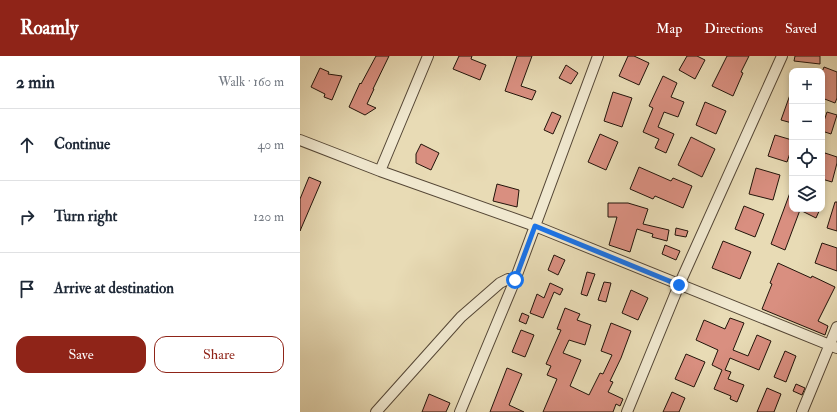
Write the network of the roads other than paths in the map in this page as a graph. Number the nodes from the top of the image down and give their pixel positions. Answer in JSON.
{"nodes":[{"id":1,"x":428,"y":56,"type":"edge"},
{"id":2,"x":598,"y":56,"type":"edge"},
{"id":3,"x":782,"y":56,"type":"edge"},
{"id":4,"x":300,"y":140,"type":"edge"},
{"id":5,"x":380,"y":171,"type":"junction"},
{"id":6,"x":535,"y":226,"type":"junction"},
{"id":7,"x":515,"y":280,"type":"junction"},
{"id":8,"x":679,"y":285,"type":"junction"},
{"id":9,"x":837,"y":327,"type":"edge"},
{"id":10,"x":833,"y":346,"type":"edge"},
{"id":11,"x":376,"y":412,"type":"edge"},
{"id":12,"x":460,"y":412,"type":"edge"},
{"id":13,"x":627,"y":412,"type":"edge"},
{"id":14,"x":802,"y":412,"type":"edge"}],
"edges":[{"from":1,"to":5,"type":"street"},
{"from":2,"to":6,"type":"street"},
{"from":3,"to":8,"type":"street"},
{"from":4,"to":5,"type":"street"},
{"from":5,"to":6,"type":"street"},
{"from":6,"to":7,"type":"street"},
{"from":6,"to":8,"type":"street"},
{"from":7,"to":11,"type":"street"},
{"from":7,"to":12,"type":"street"},
{"from":8,"to":10,"type":"street"},
{"from":8,"to":13,"type":"street"},
{"from":9,"to":10,"type":"street"},
{"from":10,"to":14,"type":"street"}]}
